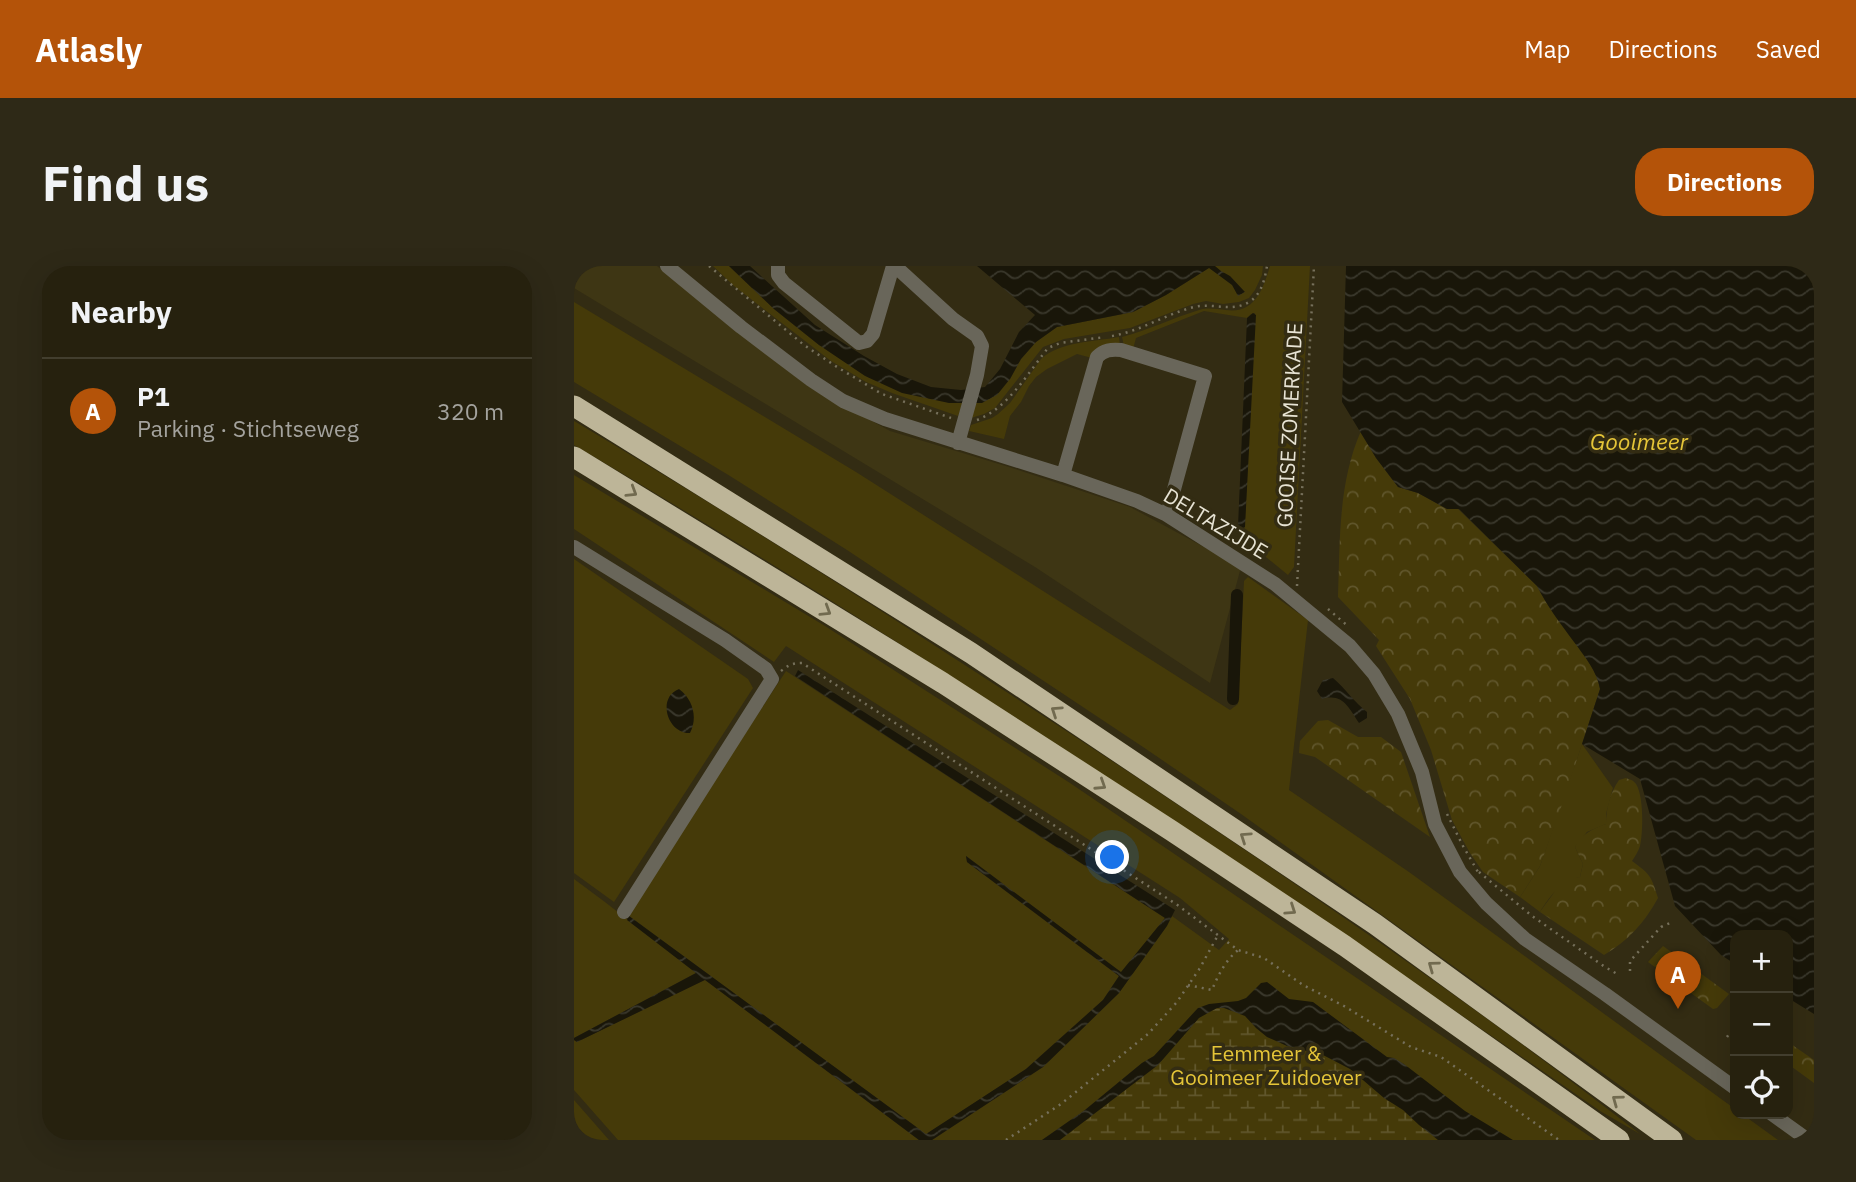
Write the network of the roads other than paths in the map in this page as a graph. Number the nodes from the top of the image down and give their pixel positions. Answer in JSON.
{"nodes":[{"id":1,"x":667,"y":266,"type":"edge"},
{"id":2,"x":778,"y":266,"type":"edge"},
{"id":3,"x":894,"y":266,"type":"edge"},
{"id":4,"x":574,"y":406,"type":"edge"},
{"id":5,"x":958,"y":443,"type":"junction"},
{"id":6,"x":574,"y":457,"type":"edge"},
{"id":7,"x":1063,"y":475,"type":"junction"},
{"id":8,"x":1167,"y":515,"type":"junction"},
{"id":9,"x":574,"y":547,"type":"edge"},
{"id":10,"x":624,"y":912,"type":"dead end"},
{"id":11,"x":1730,"y":1084,"type":"edge"},
{"id":12,"x":1779,"y":1119,"type":"edge"},
{"id":13,"x":1619,"y":1140,"type":"edge"},
{"id":14,"x":1672,"y":1140,"type":"edge"},
{"id":15,"x":1808,"y":1140,"type":"edge"}],
"edges":[{"from":1,"to":5,"type":"street","name":"DELTAZIJDE"},
{"from":2,"to":3,"type":"street"},
{"from":3,"to":5,"type":"street"},
{"from":14,"to":4,"type":"highway","one_way":true},
{"from":5,"to":7,"type":"street","name":"DELTAZIJDE"},
{"from":6,"to":13,"type":"highway","one_way":true},
{"from":7,"to":8,"type":"street","name":"DELTAZIJDE"},
{"from":7,"to":8,"type":"street"},
{"from":8,"to":11,"type":"street","name":"DELTAZIJDE"},
{"from":9,"to":10,"type":"street"},
{"from":12,"to":15,"type":"street"}]}
